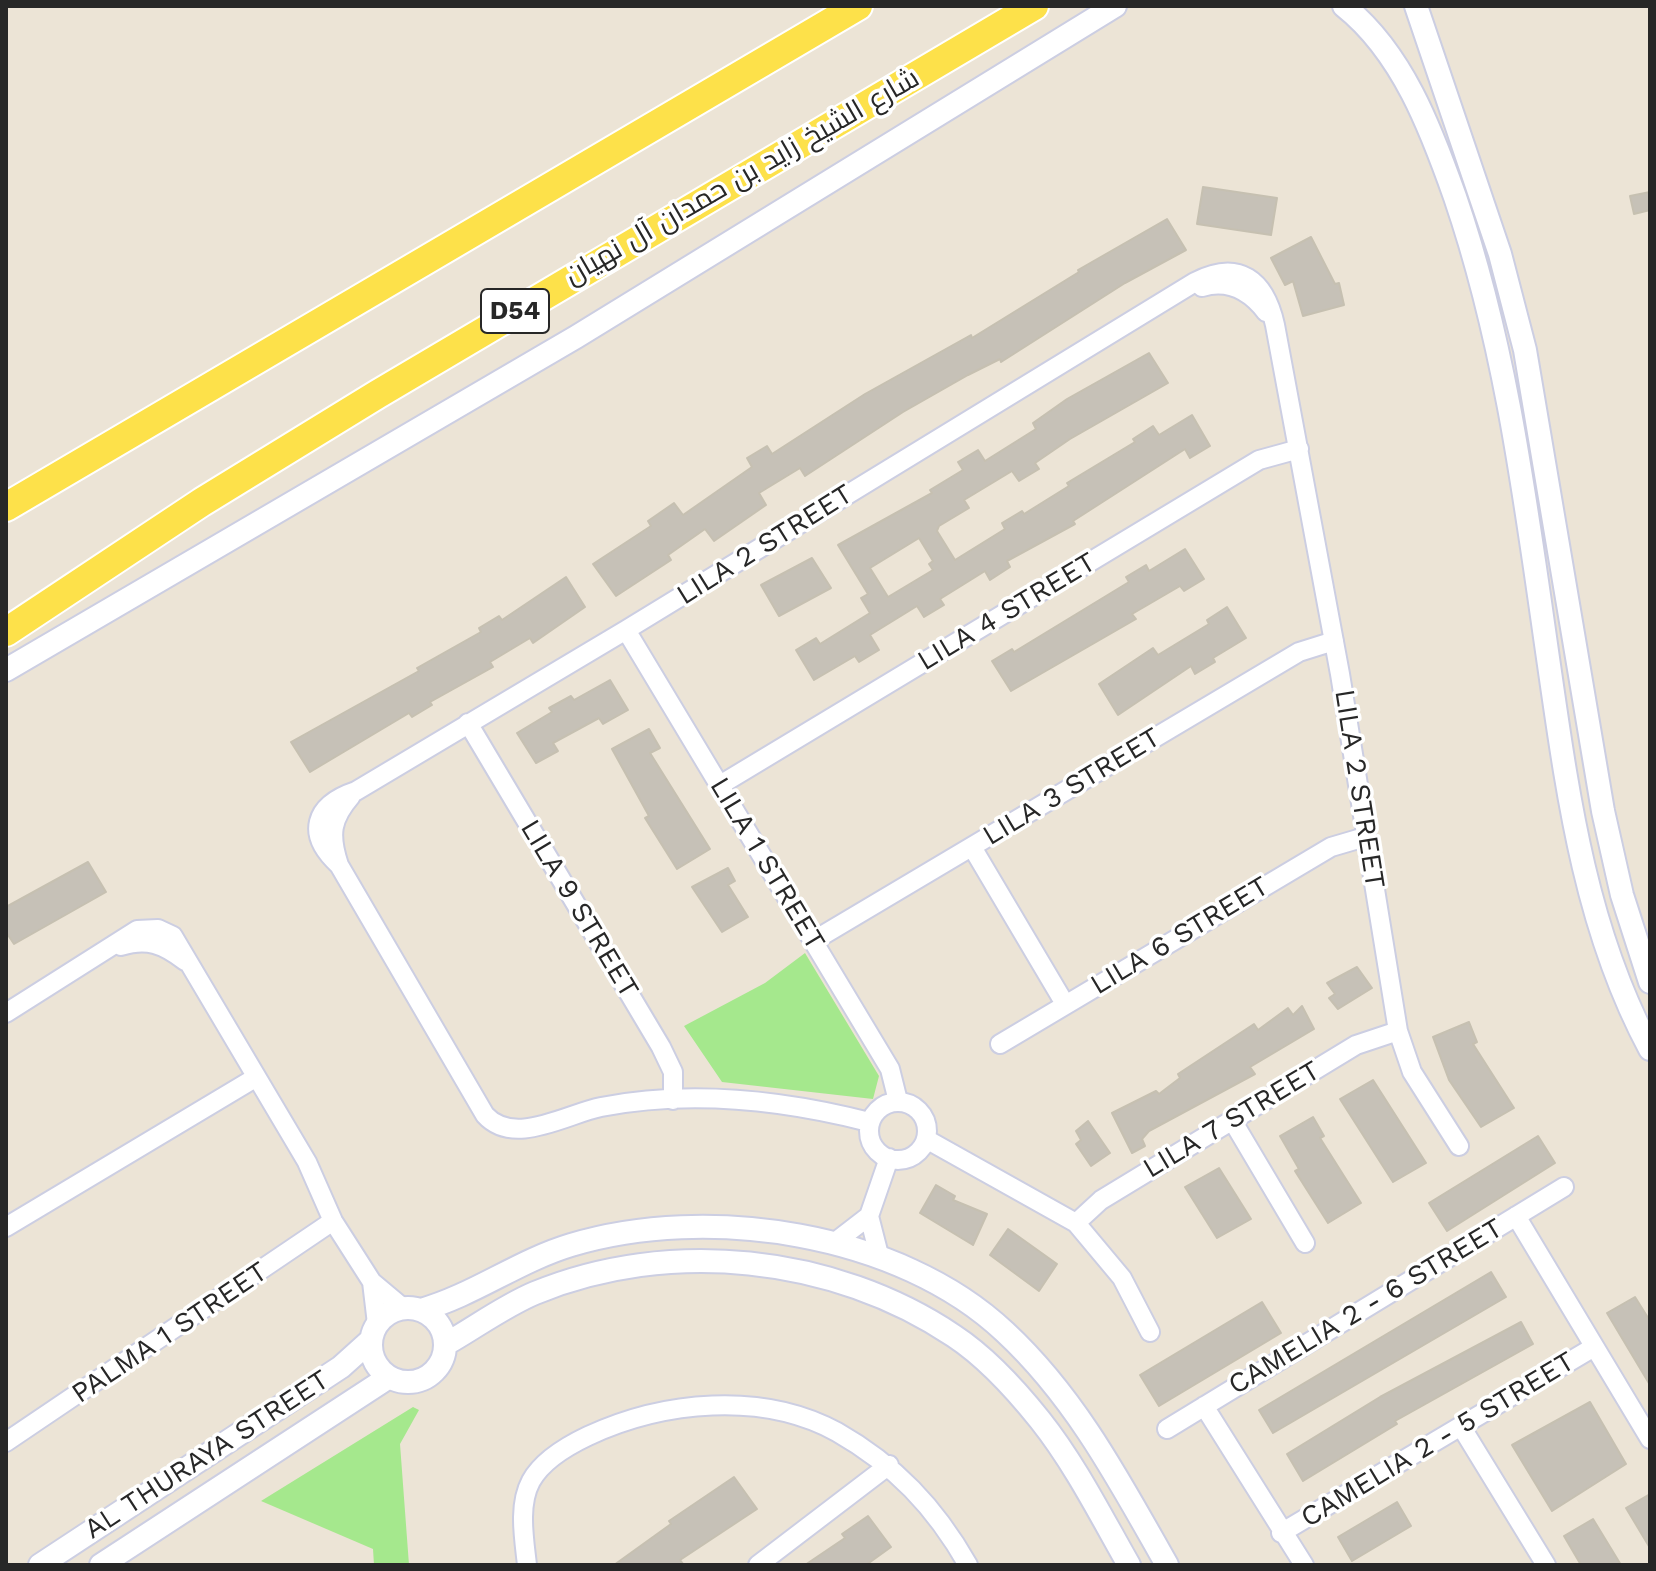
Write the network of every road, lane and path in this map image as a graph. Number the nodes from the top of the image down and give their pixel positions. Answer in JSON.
{"nodes":[{"id":1,"x":858,"y":6,"type":"edge"},
{"id":2,"x":1034,"y":6,"type":"edge"},
{"id":3,"x":1115,"y":6,"type":"edge"},
{"id":4,"x":1344,"y":6,"type":"edge"},
{"id":5,"x":1362,"y":6,"type":"edge"},
{"id":6,"x":1405,"y":6,"type":"edge"},
{"id":7,"x":1416,"y":6,"type":"edge"},
{"id":8,"x":1435,"y":62,"type":"junction"},
{"id":9,"x":1463,"y":143,"type":"junction"},
{"id":10,"x":1439,"y":150,"type":"junction"},
{"id":11,"x":1299,"y":449,"type":"junction"},
{"id":12,"x":6,"y":507,"type":"edge"},
{"id":13,"x":626,"y":630,"type":"junction"},
{"id":14,"x":6,"y":632,"type":"edge"},
{"id":15,"x":1334,"y":641,"type":"junction"},
{"id":16,"x":6,"y":670,"type":"edge"},
{"id":17,"x":468,"y":723,"type":"junction"},
{"id":18,"x":720,"y":785,"type":"junction"},
{"id":19,"x":1365,"y":837,"type":"junction"},
{"id":20,"x":972,"y":847,"type":"junction"},
{"id":21,"x":813,"y":941,"type":"junction"},
{"id":22,"x":1650,"y":982,"type":"edge"},
{"id":23,"x":1065,"y":1004,"type":"junction"},
{"id":24,"x":6,"y":1013,"type":"edge"},
{"id":25,"x":1398,"y":1031,"type":"junction"},
{"id":26,"x":1000,"y":1044,"type":"dead end"},
{"id":27,"x":1650,"y":1049,"type":"edge"},
{"id":28,"x":255,"y":1078,"type":"junction"},
{"id":29,"x":673,"y":1100,"type":"junction"},
{"id":30,"x":898,"y":1101,"type":"junction"},
{"id":31,"x":1232,"y":1120,"type":"junction"},
{"id":32,"x":869,"y":1122,"type":"junction"},
{"id":33,"x":926,"y":1139,"type":"junction"},
{"id":34,"x":1459,"y":1146,"type":"dead end"},
{"id":35,"x":889,"y":1158,"type":"junction"},
{"id":36,"x":1564,"y":1187,"type":"dead end"},
{"id":37,"x":869,"y":1216,"type":"junction"},
{"id":38,"x":1516,"y":1216,"type":"junction"},
{"id":39,"x":333,"y":1221,"type":"junction"},
{"id":40,"x":1076,"y":1223,"type":"junction"},
{"id":41,"x":6,"y":1227,"type":"edge"},
{"id":42,"x":834,"y":1243,"type":"junction"},
{"id":43,"x":1305,"y":1243,"type":"dead end"},
{"id":44,"x":880,"y":1259,"type":"junction"},
{"id":45,"x":372,"y":1282,"type":"junction"},
{"id":46,"x":412,"y":1309,"type":"junction"},
{"id":47,"x":374,"y":1332,"type":"junction"},
{"id":48,"x":1150,"y":1332,"type":"dead end"},
{"id":49,"x":446,"y":1344,"type":"junction"},
{"id":50,"x":1594,"y":1347,"type":"junction"},
{"id":51,"x":389,"y":1377,"type":"junction"},
{"id":52,"x":1204,"y":1406,"type":"junction"},
{"id":53,"x":1462,"y":1428,"type":"junction"},
{"id":54,"x":1167,"y":1429,"type":"dead end"},
{"id":55,"x":1650,"y":1439,"type":"edge"},
{"id":56,"x":6,"y":1442,"type":"edge"},
{"id":57,"x":889,"y":1465,"type":"junction"},
{"id":58,"x":1281,"y":1533,"type":"junction"},
{"id":59,"x":40,"y":1565,"type":"edge"},
{"id":60,"x":101,"y":1565,"type":"edge"},
{"id":61,"x":527,"y":1565,"type":"edge"},
{"id":62,"x":758,"y":1565,"type":"edge"},
{"id":63,"x":968,"y":1565,"type":"edge"},
{"id":64,"x":1129,"y":1565,"type":"edge"},
{"id":65,"x":1167,"y":1565,"type":"edge"},
{"id":66,"x":1304,"y":1565,"type":"edge"},
{"id":67,"x":1546,"y":1565,"type":"edge"}],
"edges":[{"from":1,"to":12,"type":"main road"},
{"from":2,"to":14,"type":"main road","name":"شارع الشيخ زايد بن حمدان آل نهيان","number":"D54"},
{"from":3,"to":16,"type":"street"},
{"from":4,"to":10,"type":"street"},
{"from":5,"to":10,"type":"street"},
{"from":6,"to":8,"type":"street"},
{"from":7,"to":8,"type":"street"},
{"from":8,"to":9,"type":"street"},
{"from":9,"to":10,"type":"street"},
{"from":9,"to":22,"type":"street"},
{"from":10,"to":27,"type":"street"},
{"from":11,"to":13,"type":"street","name":"LILA 2 STREET"},
{"from":11,"to":15,"type":"street","name":"LILA 2 STREET"},
{"from":11,"to":18,"type":"street","name":"LILA 4 STREET"},
{"from":13,"to":17,"type":"street","name":"LILA 2 STREET"},
{"from":13,"to":18,"type":"street","name":"LILA 1 STREET"},
{"from":15,"to":19,"type":"street","name":"LILA 2 STREET"},
{"from":15,"to":20,"type":"street","name":"LILA 3 STREET"},
{"from":17,"to":29,"type":"street","name":"LILA 9 STREET"},
{"from":17,"to":29,"type":"street","name":"LILA 2 STREET"},
{"from":18,"to":21,"type":"street","name":"LILA 1 STREET"},
{"from":19,"to":23,"type":"street","name":"LILA 6 STREET"},
{"from":19,"to":25,"type":"street","name":"LILA 2 STREET"},
{"from":20,"to":21,"type":"street","name":"LILA 3 STREET"},
{"from":20,"to":23,"type":"street"},
{"from":21,"to":30,"type":"street","name":"LILA 1 STREET"},
{"from":23,"to":26,"type":"street","name":"LILA 6 STREET"},
{"from":24,"to":28,"type":"street"},
{"from":25,"to":31,"type":"street","name":"LILA 7 STREET"},
{"from":25,"to":34,"type":"street","name":"LILA 2 STREET"},
{"from":28,"to":39,"type":"street"},
{"from":28,"to":41,"type":"street"},
{"from":29,"to":32,"type":"street","name":"LILA 2 STREET"},
{"from":30,"to":32,"type":"street"},
{"from":30,"to":33,"type":"street"},
{"from":31,"to":40,"type":"street","name":"LILA 7 STREET"},
{"from":31,"to":43,"type":"street"},
{"from":32,"to":35,"type":"street"},
{"from":33,"to":35,"type":"street"},
{"from":33,"to":40,"type":"street"},
{"from":35,"to":37,"type":"street"},
{"from":36,"to":38,"type":"street","name":"CAMELIA 2 - 6 STREET"},
{"from":37,"to":42,"type":"street"},
{"from":37,"to":44,"type":"street"},
{"from":38,"to":50,"type":"street"},
{"from":38,"to":52,"type":"street","name":"CAMELIA 2 - 6 STREET"},
{"from":39,"to":45,"type":"street"},
{"from":39,"to":56,"type":"street","name":"PALMA 1 STREET"},
{"from":40,"to":48,"type":"street"},
{"from":42,"to":44,"type":"street"},
{"from":42,"to":46,"type":"street"},
{"from":44,"to":65,"type":"street"},
{"from":45,"to":46,"type":"street"},
{"from":45,"to":47,"type":"street"},
{"from":46,"to":47,"type":"street"},
{"from":46,"to":49,"type":"street"},
{"from":47,"to":51,"type":"street"},
{"from":47,"to":59,"type":"street","name":"AL THURAYA STREET"},
{"from":49,"to":51,"type":"street"},
{"from":49,"to":64,"type":"street"},
{"from":50,"to":53,"type":"street","name":"CAMELIA 2 - 5 STREET"},
{"from":50,"to":55,"type":"street"},
{"from":51,"to":60,"type":"street","name":"AL THURAYA STREET"},
{"from":52,"to":54,"type":"street","name":"CAMELIA 2 - 6 STREET"},
{"from":52,"to":58,"type":"street"},
{"from":53,"to":58,"type":"street","name":"CAMELIA 2 - 5 STREET"},
{"from":53,"to":67,"type":"street"},
{"from":57,"to":61,"type":"street"},
{"from":57,"to":62,"type":"street"},
{"from":57,"to":63,"type":"street"},
{"from":58,"to":66,"type":"street"}]}
